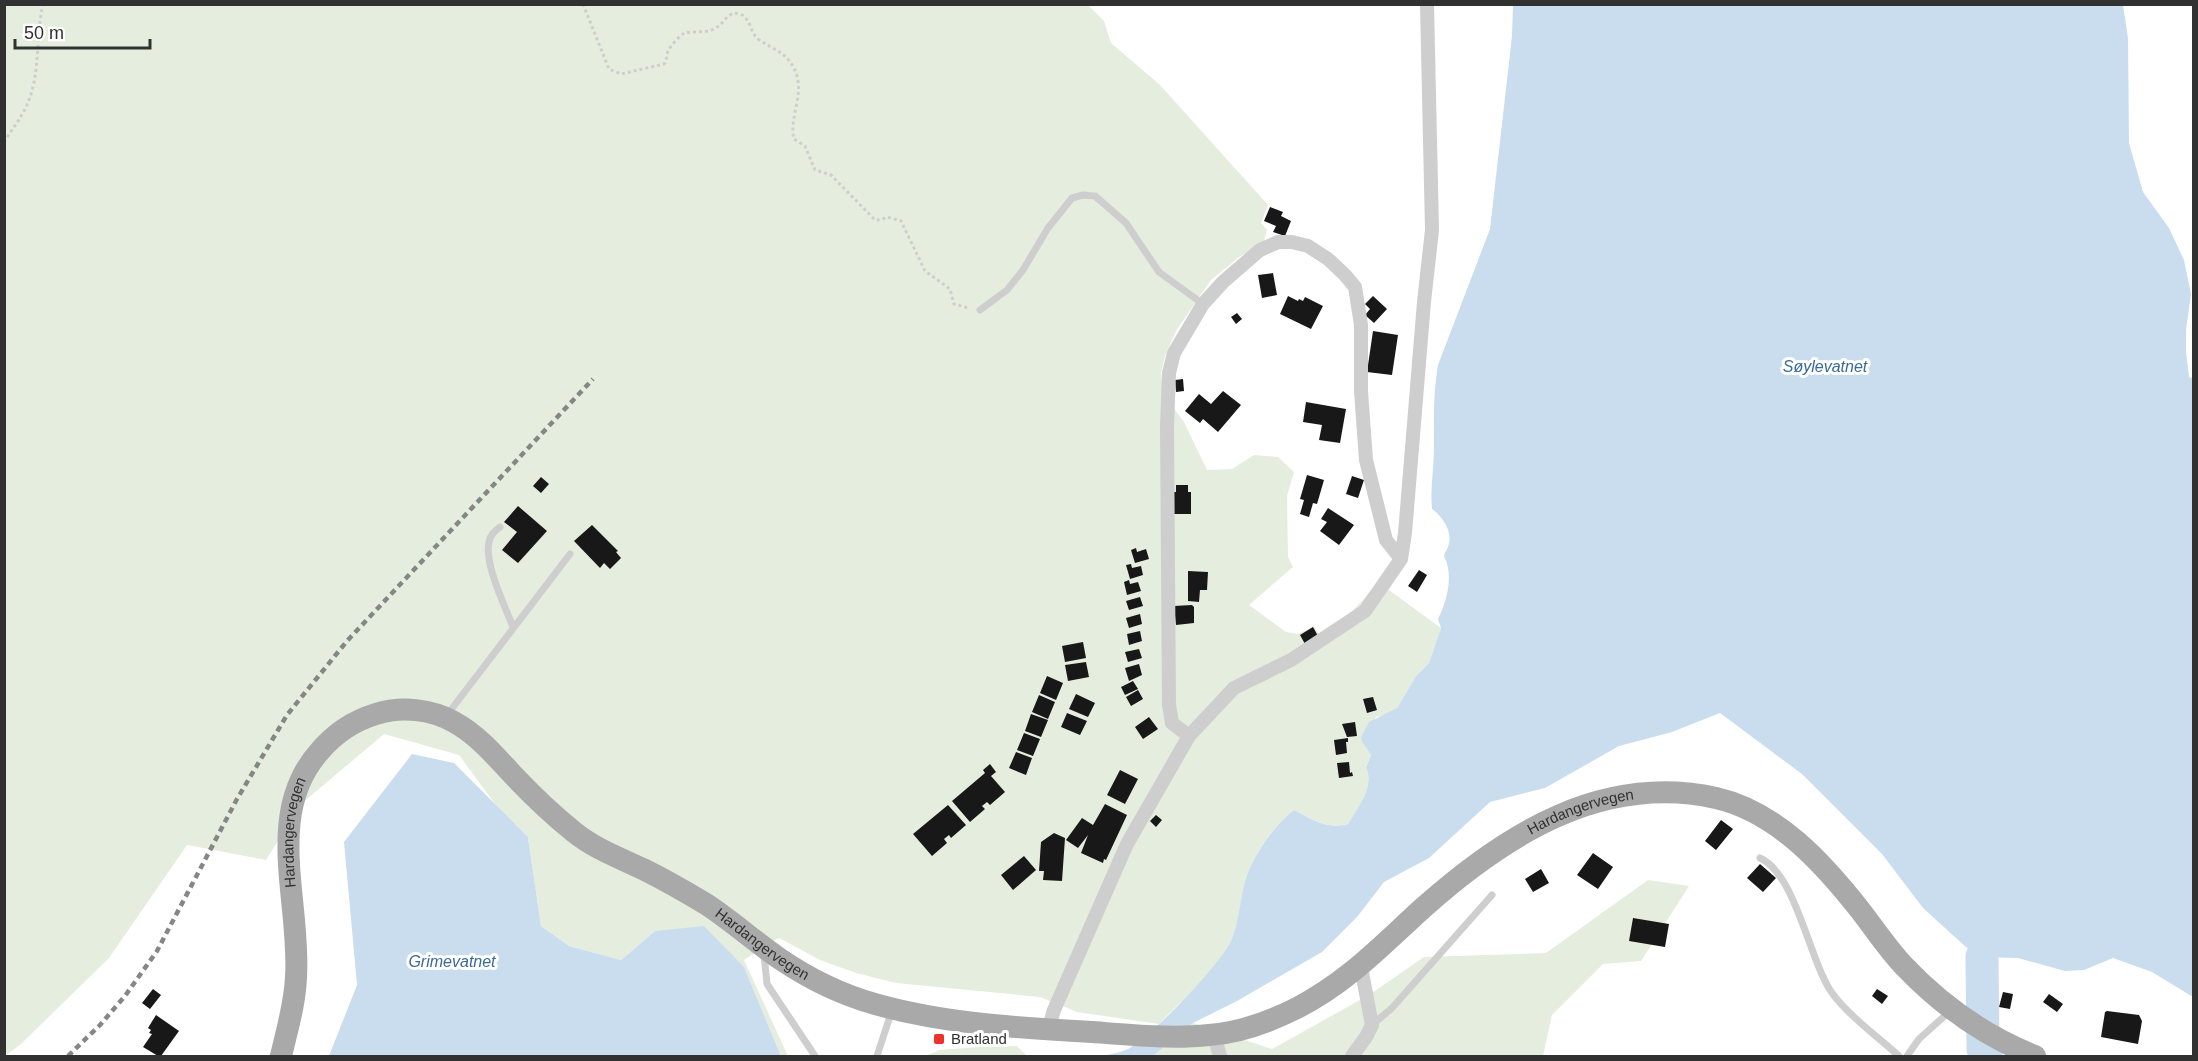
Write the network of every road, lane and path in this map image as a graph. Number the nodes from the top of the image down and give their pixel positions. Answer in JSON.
{"nodes":[{"id":1,"x":43,"y":4,"type":"edge"},
{"id":2,"x":583,"y":4,"type":"edge"},
{"id":3,"x":1427,"y":4,"type":"edge"},
{"id":4,"x":4,"y":142,"type":"edge"},
{"id":5,"x":1203,"y":304,"type":"junction"},
{"id":6,"x":980,"y":310,"type":"joint"},
{"id":7,"x":500,"y":527,"type":"dead end"},
{"id":8,"x":570,"y":554,"type":"dead end"},
{"id":9,"x":1401,"y":559,"type":"junction"},
{"id":10,"x":513,"y":627,"type":"junction"},
{"id":11,"x":446,"y":717,"type":"junction"},
{"id":12,"x":1189,"y":736,"type":"junction"},
{"id":13,"x":1760,"y":858,"type":"dead end"},
{"id":14,"x":1492,"y":895,"type":"dead end"},
{"id":15,"x":763,"y":946,"type":"junction"},
{"id":16,"x":1361,"y":967,"type":"junction"},
{"id":17,"x":893,"y":1008,"type":"junction"},
{"id":18,"x":1951,"y":1010,"type":"junction"},
{"id":19,"x":1372,"y":1025,"type":"junction"},
{"id":20,"x":1048,"y":1030,"type":"junction"},
{"id":21,"x":1217,"y":1046,"type":"edge"},
{"id":22,"x":281,"y":1056,"type":"edge"},
{"id":23,"x":814,"y":1056,"type":"edge"},
{"id":24,"x":877,"y":1056,"type":"edge"},
{"id":25,"x":1352,"y":1056,"type":"edge"},
{"id":26,"x":1899,"y":1056,"type":"edge"},
{"id":27,"x":1907,"y":1056,"type":"edge"},
{"id":28,"x":2035,"y":1056,"type":"edge"}],
"edges":[{"from":1,"to":4,"type":"path"},
{"from":2,"to":6,"type":"path"},
{"from":3,"to":9,"type":"street"},
{"from":5,"to":6,"type":"lane"},
{"from":5,"to":9,"type":"street"},
{"from":5,"to":12,"type":"street"},
{"from":7,"to":10,"type":"lane"},
{"from":8,"to":10,"type":"lane"},
{"from":9,"to":12,"type":"street"},
{"from":10,"to":11,"type":"lane"},
{"from":11,"to":15,"type":"main road","name":"Hardangervegen"},
{"from":11,"to":22,"type":"main road","name":"Hardangervegen"},
{"from":12,"to":20,"type":"street"},
{"from":13,"to":26,"type":"lane"},
{"from":14,"to":19,"type":"lane"},
{"from":15,"to":17,"type":"main road","name":"Hardangervegen"},
{"from":15,"to":23,"type":"lane"},
{"from":16,"to":18,"type":"main road","name":"Hardangervegen"},
{"from":16,"to":19,"type":"street"},
{"from":16,"to":21,"type":"main road","name":"Hardangervegen"},
{"from":17,"to":20,"type":"main road","name":"Hardangervegen"},
{"from":17,"to":24,"type":"lane"},
{"from":18,"to":27,"type":"lane"},
{"from":18,"to":28,"type":"main road","name":"Hardangervegen"},
{"from":19,"to":25,"type":"street"},
{"from":20,"to":21,"type":"main road","name":"Hardangervegen"}]}
